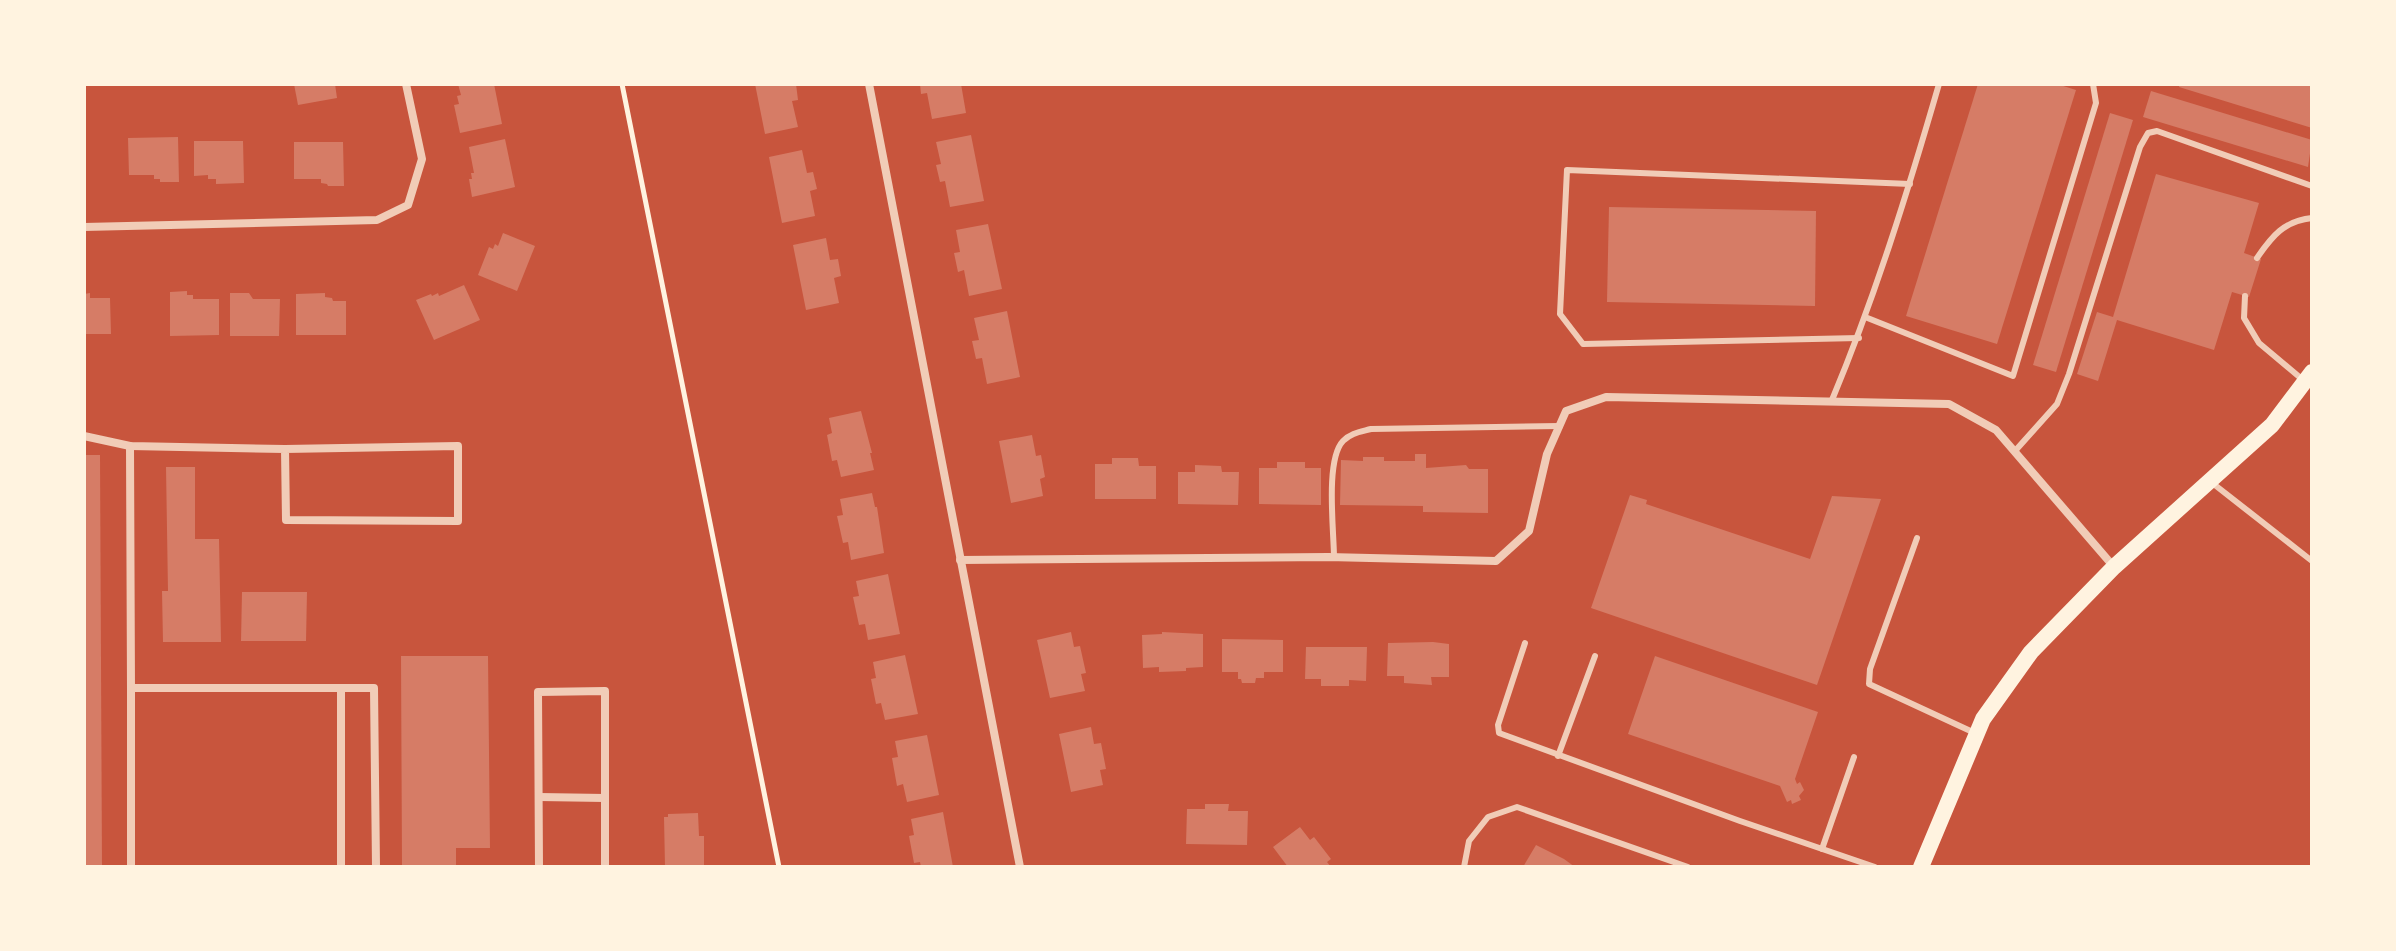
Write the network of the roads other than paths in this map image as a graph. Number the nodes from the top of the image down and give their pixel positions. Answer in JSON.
{"nodes":[{"id":1,"x":406,"y":84,"type":"edge"},
{"id":2,"x":869,"y":84,"type":"edge"},
{"id":3,"x":1939,"y":84,"type":"edge"},
{"id":4,"x":2093,"y":84,"type":"edge"},
{"id":5,"x":1910,"y":184,"type":"junction"},
{"id":6,"x":2312,"y":186,"type":"edge"},
{"id":7,"x":2312,"y":218,"type":"edge"},
{"id":8,"x":84,"y":227,"type":"edge"},
{"id":9,"x":2257,"y":258,"type":"dead end"},
{"id":10,"x":2245,"y":296,"type":"dead end"},
{"id":11,"x":1865,"y":317,"type":"junction"},
{"id":12,"x":1859,"y":338,"type":"junction"},
{"id":13,"x":2308,"y":377,"type":"edge"},
{"id":14,"x":1832,"y":400,"type":"junction"},
{"id":15,"x":1560,"y":426,"type":"junction"},
{"id":16,"x":84,"y":436,"type":"edge"},
{"id":17,"x":130,"y":446,"type":"junction"},
{"id":18,"x":285,"y":449,"type":"junction"},
{"id":19,"x":2015,"y":451,"type":"junction"},
{"id":20,"x":2210,"y":481,"type":"junction"},
{"id":21,"x":1917,"y":538,"type":"dead end"},
{"id":22,"x":1334,"y":558,"type":"junction"},
{"id":23,"x":960,"y":560,"type":"junction"},
{"id":24,"x":2312,"y":561,"type":"edge"},
{"id":25,"x":2114,"y":567,"type":"junction"},
{"id":26,"x":1525,"y":643,"type":"dead end"},
{"id":27,"x":1595,"y":656,"type":"dead end"},
{"id":28,"x":131,"y":688,"type":"junction"},
{"id":29,"x":341,"y":688,"type":"junction"},
{"id":30,"x":1977,"y":734,"type":"junction"},
{"id":31,"x":1558,"y":756,"type":"junction"},
{"id":32,"x":1854,"y":757,"type":"dead end"},
{"id":33,"x":539,"y":797,"type":"junction"},
{"id":34,"x":605,"y":798,"type":"junction"},
{"id":35,"x":1822,"y":849,"type":"junction"},
{"id":36,"x":131,"y":867,"type":"edge"},
{"id":37,"x":341,"y":867,"type":"edge"},
{"id":38,"x":376,"y":867,"type":"edge"},
{"id":39,"x":539,"y":867,"type":"edge"},
{"id":40,"x":605,"y":867,"type":"edge"},
{"id":41,"x":1020,"y":867,"type":"edge"},
{"id":42,"x":1464,"y":867,"type":"edge"},
{"id":43,"x":1688,"y":867,"type":"edge"},
{"id":44,"x":1875,"y":867,"type":"edge"},
{"id":45,"x":1921,"y":867,"type":"edge"}],
"edges":[{"from":1,"to":8,"type":"street"},
{"from":2,"to":23,"type":"street"},
{"from":3,"to":5,"type":"lane"},
{"from":4,"to":11,"type":"lane"},
{"from":5,"to":11,"type":"lane"},
{"from":5,"to":12,"type":"lane"},
{"from":6,"to":19,"type":"lane"},
{"from":7,"to":9,"type":"lane"},
{"from":10,"to":13,"type":"lane"},
{"from":11,"to":12,"type":"lane"},
{"from":12,"to":14,"type":"lane"},
{"from":13,"to":20,"type":"main road"},
{"from":14,"to":15,"type":"street"},
{"from":14,"to":19,"type":"street"},
{"from":15,"to":22,"type":"street"},
{"from":15,"to":22,"type":"lane"},
{"from":16,"to":17,"type":"street"},
{"from":17,"to":18,"type":"street"},
{"from":17,"to":28,"type":"street"},
{"from":18,"to":18,"type":"street"},
{"from":19,"to":25,"type":"street"},
{"from":20,"to":24,"type":"lane"},
{"from":20,"to":25,"type":"main road"},
{"from":21,"to":30,"type":"lane"},
{"from":22,"to":23,"type":"street"},
{"from":23,"to":41,"type":"street"},
{"from":25,"to":30,"type":"main road"},
{"from":26,"to":31,"type":"lane"},
{"from":27,"to":31,"type":"lane"},
{"from":28,"to":29,"type":"street"},
{"from":28,"to":36,"type":"street"},
{"from":29,"to":37,"type":"street"},
{"from":29,"to":38,"type":"street"},
{"from":30,"to":45,"type":"main road"},
{"from":31,"to":35,"type":"lane"},
{"from":32,"to":35,"type":"lane"},
{"from":33,"to":34,"type":"street"},
{"from":33,"to":34,"type":"street"},
{"from":33,"to":39,"type":"street"},
{"from":34,"to":40,"type":"street"},
{"from":35,"to":44,"type":"lane"},
{"from":42,"to":43,"type":"lane"}]}
